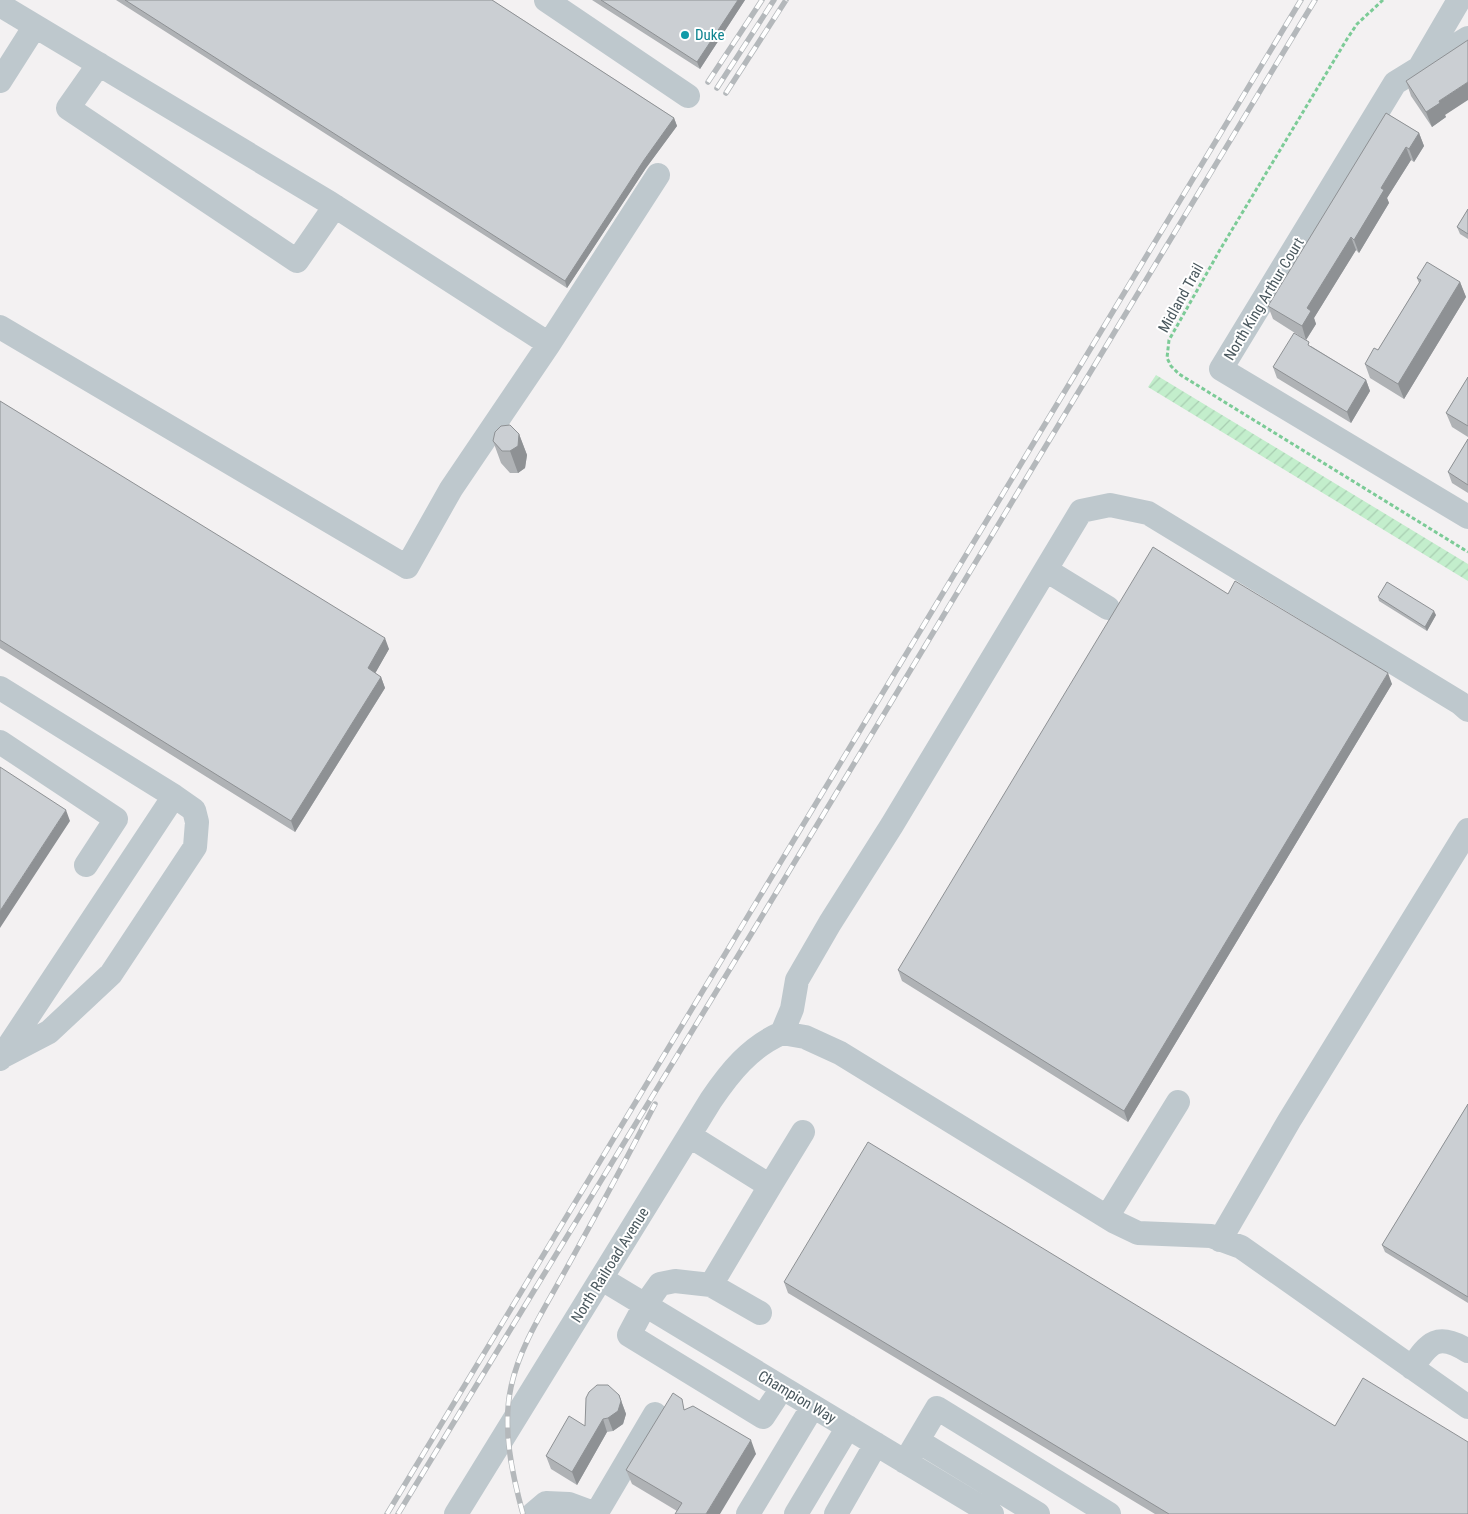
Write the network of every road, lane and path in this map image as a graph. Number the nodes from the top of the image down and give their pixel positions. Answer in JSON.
{"nodes":[{"id":1,"x":546,"y":0,"type":"edge"},
{"id":2,"x":1383,"y":0,"type":"edge"},
{"id":3,"x":1459,"y":0,"type":"edge"},
{"id":4,"x":0,"y":5,"type":"edge"},
{"id":5,"x":35,"y":26,"type":"junction"},
{"id":6,"x":1468,"y":38,"type":"edge"},
{"id":7,"x":99,"y":64,"type":"junction"},
{"id":8,"x":1419,"y":68,"type":"junction"},
{"id":9,"x":0,"y":81,"type":"edge"},
{"id":10,"x":688,"y":96,"type":"dead end"},
{"id":11,"x":658,"y":175,"type":"dead end"},
{"id":12,"x":335,"y":206,"type":"junction"},
{"id":13,"x":0,"y":327,"type":"edge"},
{"id":14,"x":549,"y":344,"type":"junction"},
{"id":15,"x":1468,"y":516,"type":"edge"},
{"id":16,"x":1468,"y":552,"type":"edge"},
{"id":17,"x":1046,"y":570,"type":"junction"},
{"id":18,"x":1108,"y":608,"type":"dead end"},
{"id":19,"x":0,"y":688,"type":"edge"},
{"id":20,"x":1468,"y":710,"type":"edge"},
{"id":21,"x":0,"y":742,"type":"edge"},
{"id":22,"x":174,"y":796,"type":"junction"},
{"id":23,"x":1468,"y":830,"type":"edge"},
{"id":24,"x":86,"y":865,"type":"dead end"},
{"id":25,"x":782,"y":1033,"type":"junction"},
{"id":26,"x":0,"y":1058,"type":"edge"},
{"id":27,"x":1178,"y":1102,"type":"dead end"},
{"id":28,"x":803,"y":1132,"type":"dead end"},
{"id":29,"x":690,"y":1136,"type":"junction"},
{"id":30,"x":770,"y":1186,"type":"junction"},
{"id":31,"x":1107,"y":1217,"type":"junction"},
{"id":32,"x":1220,"y":1240,"type":"junction"},
{"id":33,"x":602,"y":1279,"type":"junction"},
{"id":34,"x":711,"y":1285,"type":"junction"},
{"id":35,"x":644,"y":1305,"type":"junction"},
{"id":36,"x":760,"y":1313,"type":"dead end"},
{"id":37,"x":1468,"y":1351,"type":"edge"},
{"id":38,"x":1412,"y":1368,"type":"junction"},
{"id":39,"x":782,"y":1388,"type":"junction"},
{"id":40,"x":813,"y":1406,"type":"junction"},
{"id":41,"x":1468,"y":1407,"type":"edge"},
{"id":42,"x":655,"y":1414,"type":"dead end"},
{"id":43,"x":848,"y":1427,"type":"junction"},
{"id":44,"x":918,"y":1441,"type":"junction"},
{"id":45,"x":876,"y":1444,"type":"junction"},
{"id":46,"x":905,"y":1462,"type":"junction"},
{"id":47,"x":456,"y":1514,"type":"edge"},
{"id":48,"x":533,"y":1514,"type":"edge"},
{"id":49,"x":596,"y":1514,"type":"edge"},
{"id":50,"x":748,"y":1514,"type":"edge"},
{"id":51,"x":796,"y":1514,"type":"edge"},
{"id":52,"x":836,"y":1514,"type":"edge"},
{"id":53,"x":992,"y":1514,"type":"edge"},
{"id":54,"x":1038,"y":1514,"type":"edge"},
{"id":55,"x":1109,"y":1514,"type":"edge"}],
"edges":[{"from":1,"to":10,"type":"street"},
{"from":2,"to":16,"type":"path","name":"Midland Trail"},
{"from":3,"to":8,"type":"street"},
{"from":4,"to":5,"type":"street"},
{"from":5,"to":7,"type":"street"},
{"from":5,"to":9,"type":"street"},
{"from":6,"to":8,"type":"street","name":"North King Arthur Court"},
{"from":7,"to":12,"type":"street"},
{"from":7,"to":12,"type":"street"},
{"from":8,"to":15,"type":"street","name":"North King Arthur Court"},
{"from":11,"to":14,"type":"street"},
{"from":12,"to":14,"type":"street"},
{"from":13,"to":14,"type":"street"},
{"from":17,"to":18,"type":"street"},
{"from":17,"to":20,"type":"street"},
{"from":17,"to":25,"type":"street"},
{"from":19,"to":22,"type":"street"},
{"from":21,"to":24,"type":"street"},
{"from":22,"to":26,"type":"street"},
{"from":22,"to":26,"type":"street"},
{"from":23,"to":32,"type":"street"},
{"from":25,"to":29,"type":"street","name":"North Railroad Avenue"},
{"from":25,"to":31,"type":"street"},
{"from":27,"to":31,"type":"street"},
{"from":28,"to":30,"type":"street"},
{"from":29,"to":30,"type":"street"},
{"from":29,"to":33,"type":"street","name":"North Railroad Avenue"},
{"from":30,"to":34,"type":"street"},
{"from":31,"to":32,"type":"street"},
{"from":32,"to":38,"type":"street"},
{"from":33,"to":35,"type":"street","name":"Champion Way"},
{"from":33,"to":47,"type":"street","name":"North Railroad Avenue"},
{"from":34,"to":35,"type":"street"},
{"from":34,"to":36,"type":"street"},
{"from":35,"to":39,"type":"street","name":"Champion Way"},
{"from":35,"to":39,"type":"street"},
{"from":37,"to":38,"type":"street"},
{"from":38,"to":41,"type":"street"},
{"from":39,"to":40,"type":"street","name":"Champion Way"},
{"from":40,"to":43,"type":"street","name":"Champion Way"},
{"from":40,"to":50,"type":"street"},
{"from":42,"to":49,"type":"street"},
{"from":43,"to":45,"type":"street","name":"Champion Way"},
{"from":43,"to":51,"type":"street"},
{"from":44,"to":46,"type":"street"},
{"from":44,"to":54,"type":"street"},
{"from":44,"to":55,"type":"street"},
{"from":45,"to":46,"type":"street","name":"Champion Way"},
{"from":45,"to":52,"type":"street"},
{"from":46,"to":53,"type":"street","name":"Champion Way"},
{"from":48,"to":49,"type":"street"}]}
